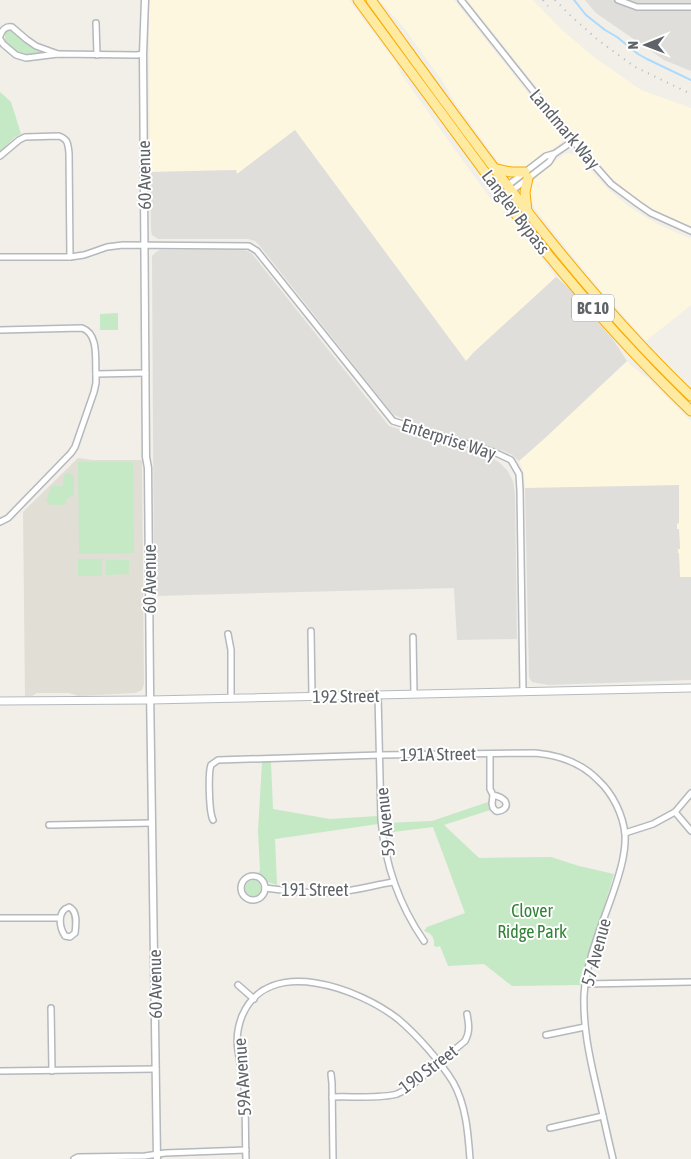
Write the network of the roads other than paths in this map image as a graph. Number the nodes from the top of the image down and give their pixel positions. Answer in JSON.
{"nodes":[{"id":1,"x":145,"y":0,"type":"edge"},
{"id":2,"x":358,"y":0,"type":"edge"},
{"id":3,"x":372,"y":0,"type":"edge"},
{"id":4,"x":460,"y":0,"type":"edge"},
{"id":5,"x":618,"y":0,"type":"edge"},
{"id":6,"x":691,"y":7,"type":"edge"},
{"id":7,"x":96,"y":23,"type":"dead end"},
{"id":8,"x":0,"y":38,"type":"edge"},
{"id":9,"x":58,"y":54,"type":"junction"},
{"id":10,"x":143,"y":54,"type":"junction"},
{"id":11,"x":97,"y":55,"type":"junction"},
{"id":12,"x":572,"y":141,"type":"junction"},
{"id":13,"x":0,"y":156,"type":"edge"},
{"id":14,"x":496,"y":169,"type":"junction"},
{"id":15,"x":527,"y":175,"type":"junction"},
{"id":16,"x":510,"y":188,"type":"junction"},
{"id":17,"x":502,"y":195,"type":"junction"},
{"id":18,"x":527,"y":211,"type":"junction"},
{"id":19,"x":691,"y":231,"type":"edge"},
{"id":20,"x":145,"y":245,"type":"junction"},
{"id":21,"x":70,"y":257,"type":"junction"},
{"id":22,"x":0,"y":258,"type":"edge"},
{"id":23,"x":0,"y":330,"type":"edge"},
{"id":24,"x":146,"y":373,"type":"junction"},
{"id":25,"x":96,"y":374,"type":"junction"},
{"id":26,"x":691,"y":396,"type":"edge"},
{"id":27,"x":691,"y":411,"type":"edge"},
{"id":28,"x":0,"y":522,"type":"edge"},
{"id":29,"x":311,"y":630,"type":"dead end"},
{"id":30,"x":228,"y":634,"type":"dead end"},
{"id":31,"x":413,"y":637,"type":"dead end"},
{"id":32,"x":691,"y":688,"type":"edge"},
{"id":33,"x":524,"y":692,"type":"junction"},
{"id":34,"x":414,"y":694,"type":"junction"},
{"id":35,"x":378,"y":695,"type":"junction"},
{"id":36,"x":312,"y":696,"type":"junction"},
{"id":37,"x":231,"y":698,"type":"junction"},
{"id":38,"x":150,"y":700,"type":"junction"},
{"id":39,"x":0,"y":702,"type":"edge"},
{"id":40,"x":490,"y":754,"type":"junction"},
{"id":41,"x":380,"y":755,"type":"junction"},
{"id":42,"x":691,"y":793,"type":"edge"},
{"id":43,"x":493,"y":795,"type":"dead end"},
{"id":44,"x":675,"y":812,"type":"junction"},
{"id":45,"x":213,"y":820,"type":"dead end"},
{"id":46,"x":152,"y":823,"type":"junction"},
{"id":47,"x":49,"y":825,"type":"dead end"},
{"id":48,"x":691,"y":831,"type":"edge"},
{"id":49,"x":624,"y":834,"type":"junction"},
{"id":50,"x":393,"y":882,"type":"junction"},
{"id":51,"x":265,"y":888,"type":"junction"},
{"id":52,"x":0,"y":918,"type":"edge"},
{"id":53,"x":60,"y":918,"type":"junction"},
{"id":54,"x":424,"y":941,"type":"dead end"},
{"id":55,"x":691,"y":982,"type":"edge"},
{"id":56,"x":585,"y":984,"type":"junction"},
{"id":57,"x":238,"y":985,"type":"dead end"},
{"id":58,"x":254,"y":999,"type":"junction"},
{"id":59,"x":51,"y":1008,"type":"dead end"},
{"id":60,"x":467,"y":1014,"type":"dead end"},
{"id":61,"x":585,"y":1027,"type":"junction"},
{"id":62,"x":546,"y":1035,"type":"dead end"},
{"id":63,"x":440,"y":1063,"type":"junction"},
{"id":64,"x":156,"y":1069,"type":"junction"},
{"id":65,"x":52,"y":1070,"type":"junction"},
{"id":66,"x":0,"y":1071,"type":"edge"},
{"id":67,"x":331,"y":1074,"type":"dead end"},
{"id":68,"x":332,"y":1097,"type":"junction"},
{"id":69,"x":603,"y":1116,"type":"junction"},
{"id":70,"x":550,"y":1128,"type":"dead end"},
{"id":71,"x":246,"y":1150,"type":"junction"},
{"id":72,"x":157,"y":1156,"type":"edge"},
{"id":73,"x":74,"y":1159,"type":"edge"},
{"id":74,"x":246,"y":1159,"type":"edge"},
{"id":75,"x":333,"y":1159,"type":"edge"},
{"id":76,"x":470,"y":1159,"type":"edge"},
{"id":77,"x":613,"y":1159,"type":"edge"}],
"edges":[{"from":1,"to":10,"type":"street","name":"60 Avenue"},
{"from":2,"to":17,"type":"highway","name":"Langley Bypass","number":"BC 10"},
{"from":3,"to":14,"type":"highway","name":"Langley Bypass","number":"BC 10"},
{"from":4,"to":12,"type":"street","name":"Landmark Way"},
{"from":5,"to":6,"type":"street"},
{"from":7,"to":11,"type":"street"},
{"from":8,"to":9,"type":"street"},
{"from":8,"to":9,"type":"street"},
{"from":9,"to":11,"type":"street"},
{"from":10,"to":11,"type":"street"},
{"from":10,"to":20,"type":"street","name":"60 Avenue"},
{"from":12,"to":15,"type":"street"},
{"from":12,"to":19,"type":"street","name":"Landmark Way"},
{"from":13,"to":21,"type":"street"},
{"from":14,"to":15,"type":"highway"},
{"from":14,"to":16,"type":"highway","name":"Langley Bypass","number":"BC 10"},
{"from":15,"to":16,"type":"street"},
{"from":15,"to":18,"type":"highway"},
{"from":16,"to":17,"type":"street"},
{"from":16,"to":18,"type":"highway","name":"Langley Bypass","number":"BC 10"},
{"from":17,"to":27,"type":"highway","name":"Langley Bypass","number":"BC 10"},
{"from":18,"to":26,"type":"highway","name":"Langley Bypass","number":"BC 10"},
{"from":20,"to":21,"type":"street"},
{"from":20,"to":24,"type":"street","name":"60 Avenue"},
{"from":20,"to":33,"type":"street","name":"Enterprise Way"},
{"from":21,"to":22,"type":"street"},
{"from":23,"to":25,"type":"street"},
{"from":24,"to":25,"type":"street"},
{"from":24,"to":38,"type":"street","name":"60 Avenue"},
{"from":25,"to":28,"type":"street"},
{"from":29,"to":36,"type":"street"},
{"from":30,"to":37,"type":"street"},
{"from":31,"to":34,"type":"street"},
{"from":32,"to":33,"type":"main road","name":"192 Street"},
{"from":33,"to":34,"type":"main road","name":"192 Street"},
{"from":34,"to":35,"type":"main road","name":"192 Street"},
{"from":35,"to":36,"type":"main road","name":"192 Street"},
{"from":35,"to":41,"type":"street","name":"59 Avenue"},
{"from":36,"to":37,"type":"main road","name":"192 Street"},
{"from":37,"to":38,"type":"main road","name":"192 Street"},
{"from":38,"to":39,"type":"main road","name":"192 Street"},
{"from":38,"to":46,"type":"street","name":"60 Avenue"},
{"from":40,"to":41,"type":"street","name":"191A Street"},
{"from":40,"to":43,"type":"street"},
{"from":40,"to":49,"type":"street","name":"191A Street"},
{"from":41,"to":45,"type":"street","name":"191A Street"},
{"from":41,"to":50,"type":"street","name":"59 Avenue"},
{"from":42,"to":44,"type":"street"},
{"from":44,"to":48,"type":"street"},
{"from":44,"to":49,"type":"street"},
{"from":46,"to":47,"type":"street"},
{"from":46,"to":64,"type":"street","name":"60 Avenue"},
{"from":49,"to":56,"type":"street","name":"57 Avenue"},
{"from":50,"to":51,"type":"street","name":"191 Street"},
{"from":50,"to":54,"type":"street","name":"59 Avenue"},
{"from":51,"to":51,"type":"street","name":"191 Street"},
{"from":52,"to":53,"type":"street"},
{"from":53,"to":53,"type":"street"},
{"from":55,"to":56,"type":"street"},
{"from":56,"to":61,"type":"street","name":"57 Avenue"},
{"from":57,"to":58,"type":"street"},
{"from":58,"to":63,"type":"street"},
{"from":58,"to":71,"type":"street","name":"59A Avenue"},
{"from":59,"to":65,"type":"street"},
{"from":60,"to":63,"type":"street","name":"190 Street"},
{"from":61,"to":62,"type":"street"},
{"from":61,"to":69,"type":"street","name":"57 Avenue"},
{"from":63,"to":68,"type":"street","name":"190 Street"},
{"from":63,"to":76,"type":"street"},
{"from":64,"to":65,"type":"street"},
{"from":64,"to":72,"type":"street","name":"60 Avenue"},
{"from":65,"to":66,"type":"street"},
{"from":67,"to":68,"type":"street"},
{"from":68,"to":75,"type":"street"},
{"from":69,"to":70,"type":"street"},
{"from":69,"to":77,"type":"street","name":"57 Avenue"},
{"from":71,"to":72,"type":"street"},
{"from":71,"to":74,"type":"street","name":"59A Avenue"},
{"from":72,"to":73,"type":"street"}]}
